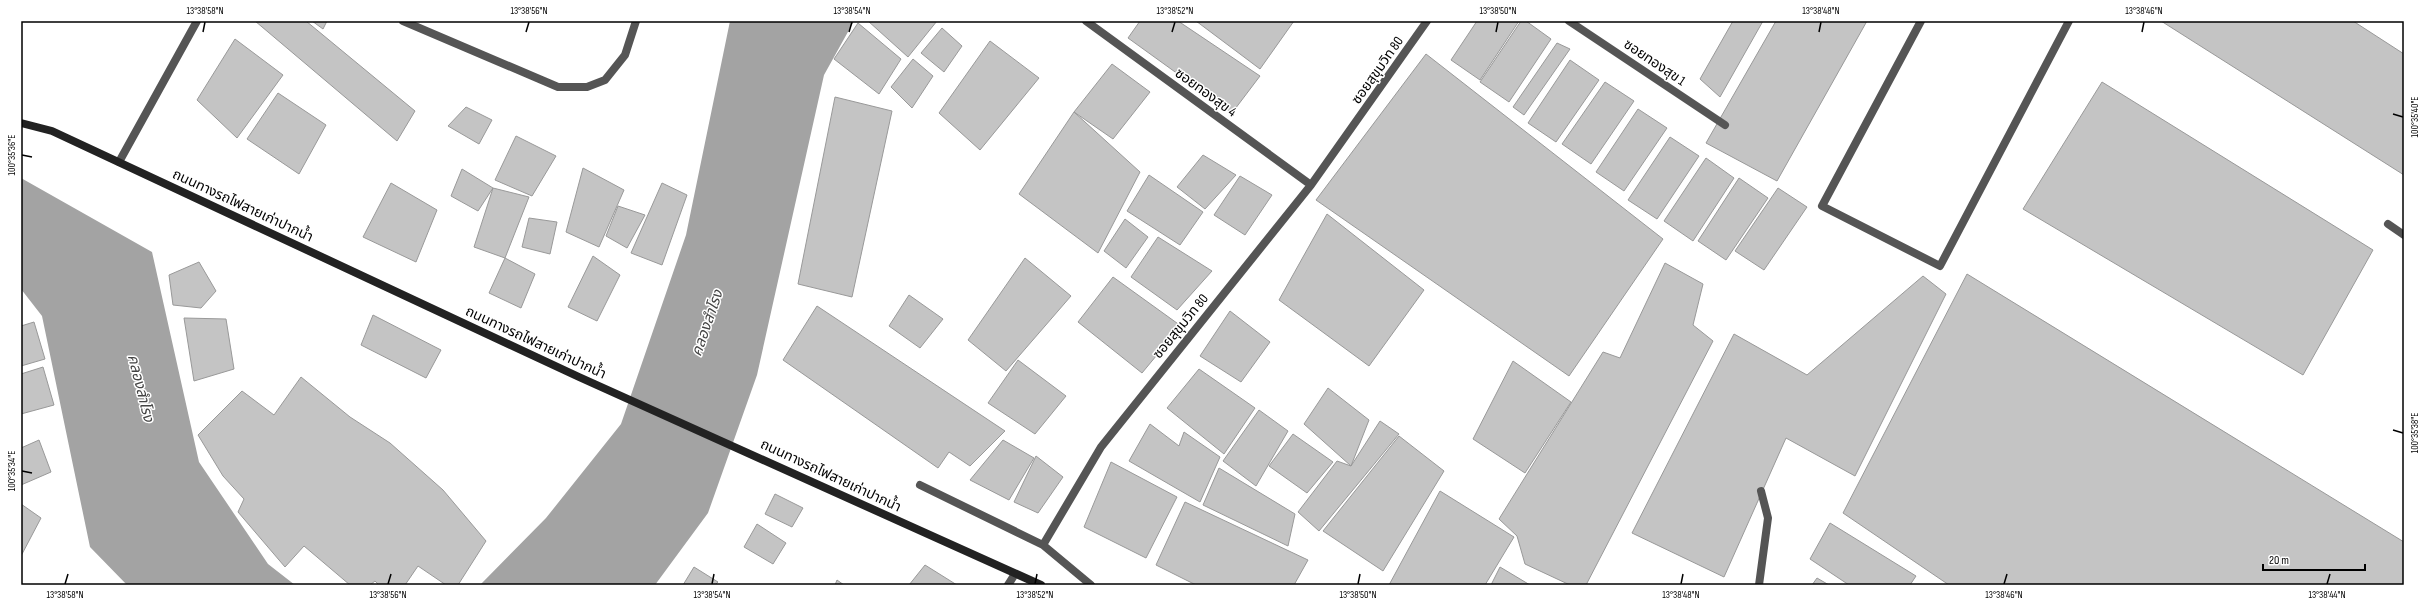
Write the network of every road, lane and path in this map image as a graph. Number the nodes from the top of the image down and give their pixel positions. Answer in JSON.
{"nodes":[{"id":1,"x":197,"y":21,"type":"edge"},
{"id":2,"x":403,"y":21,"type":"edge"},
{"id":3,"x":636,"y":21,"type":"edge"},
{"id":4,"x":1086,"y":21,"type":"edge"},
{"id":5,"x":1428,"y":21,"type":"edge"},
{"id":6,"x":1569,"y":21,"type":"edge"},
{"id":7,"x":1921,"y":21,"type":"edge"},
{"id":8,"x":2069,"y":21,"type":"edge"},
{"id":9,"x":21,"y":123,"type":"edge"},
{"id":10,"x":1725,"y":125,"type":"dead end"},
{"id":11,"x":119,"y":162,"type":"junction"},
{"id":12,"x":1312,"y":185,"type":"junction"},
{"id":13,"x":2388,"y":224,"type":"dead end"},
{"id":14,"x":2404,"y":235,"type":"edge"},
{"id":15,"x":920,"y":485,"type":"dead end"},
{"id":16,"x":1761,"y":491,"type":"dead end"},
{"id":17,"x":1042,"y":545,"type":"junction"},
{"id":18,"x":1015,"y":574,"type":"junction"},
{"id":19,"x":1008,"y":585,"type":"edge"},
{"id":20,"x":1041,"y":585,"type":"edge"},
{"id":21,"x":1090,"y":585,"type":"edge"},
{"id":22,"x":1759,"y":585,"type":"edge"}],
"edges":[{"from":1,"to":11,"type":"street"},
{"from":2,"to":3,"type":"street"},
{"from":4,"to":12,"type":"street","name":"ซอยทองสุข 4"},
{"from":5,"to":12,"type":"street","name":"ซอยสุขุมวิท 80"},
{"from":6,"to":10,"type":"street","name":"ซอยทองสุข 1"},
{"from":7,"to":8,"type":"street"},
{"from":9,"to":11,"type":"main road","name":"ถนนทางรถไฟสายเก่าปากน้ำ"},
{"from":11,"to":18,"type":"main road","name":"ถนนทางรถไฟสายเก่าปากน้ำ"},
{"from":12,"to":17,"type":"street","name":"ซอยสุขุมวิท 80"},
{"from":13,"to":14,"type":"street"},
{"from":15,"to":17,"type":"street"},
{"from":16,"to":22,"type":"street"},
{"from":17,"to":21,"type":"street"},
{"from":18,"to":19,"type":"street"},
{"from":18,"to":20,"type":"main road","name":"ถนนทางรถไฟสายเก่าปากน้ำ"}]}
